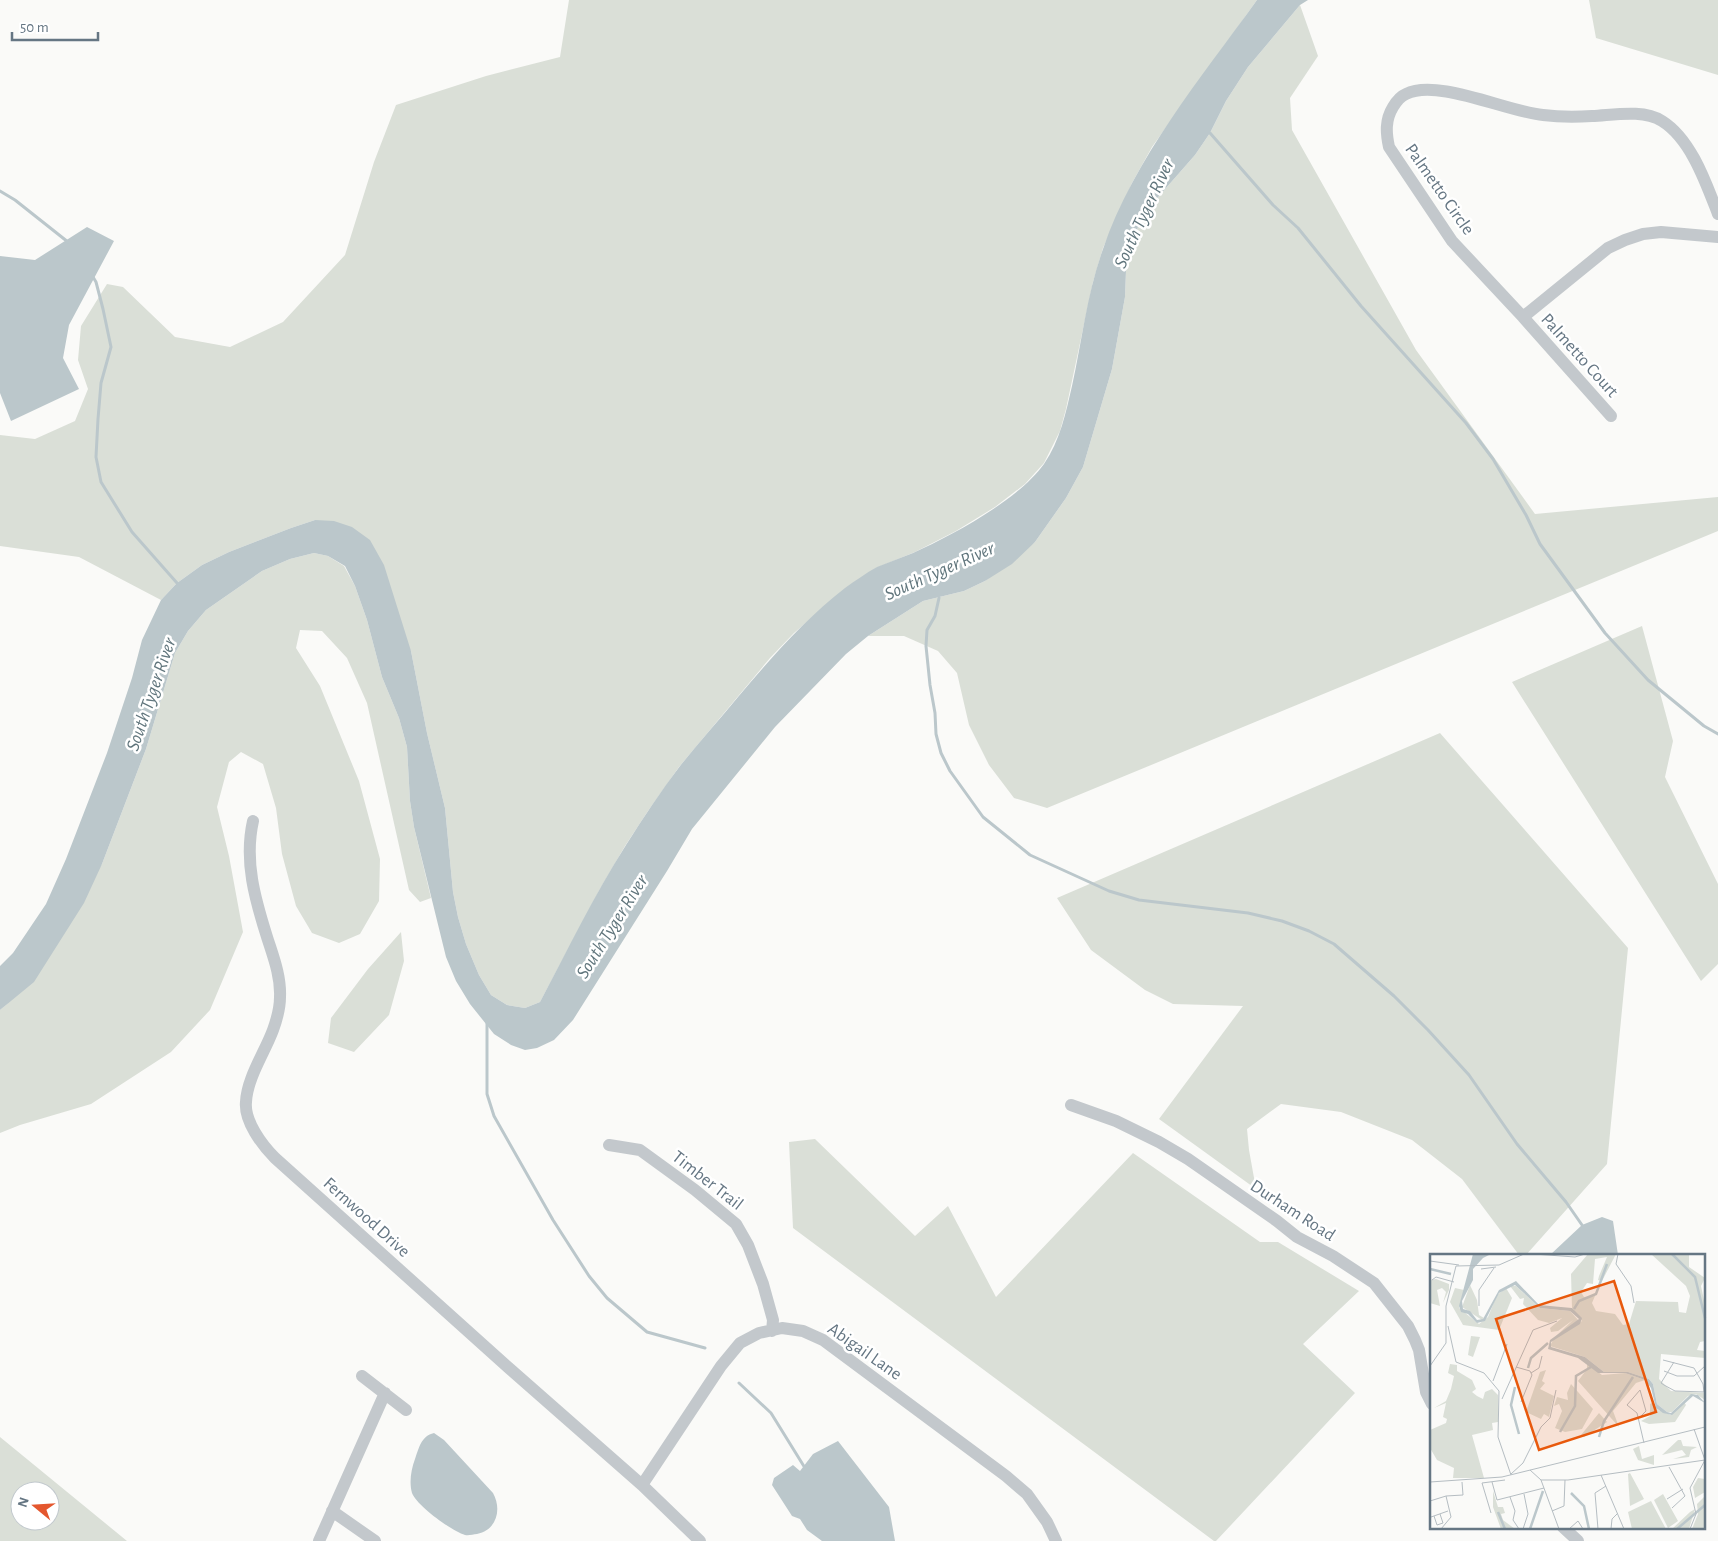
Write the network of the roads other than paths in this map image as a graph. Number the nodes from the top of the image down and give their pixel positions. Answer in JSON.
{"nodes":[{"id":1,"x":1718,"y":214,"type":"edge"},
{"id":2,"x":1718,"y":237,"type":"edge"},
{"id":3,"x":1523,"y":317,"type":"junction"},
{"id":4,"x":1611,"y":416,"type":"dead end"},
{"id":5,"x":253,"y":821,"type":"dead end"},
{"id":6,"x":1071,"y":1105,"type":"dead end"},
{"id":7,"x":608,"y":1145,"type":"dead end"},
{"id":8,"x":772,"y":1330,"type":"junction"},
{"id":9,"x":362,"y":1376,"type":"dead end"},
{"id":10,"x":385,"y":1393,"type":"junction"},
{"id":11,"x":1430,"y":1400,"type":"edge"},
{"id":12,"x":406,"y":1410,"type":"dead end"},
{"id":13,"x":642,"y":1485,"type":"junction"},
{"id":14,"x":332,"y":1512,"type":"junction"},
{"id":15,"x":1564,"y":1528,"type":"edge"},
{"id":16,"x":319,"y":1541,"type":"edge"},
{"id":17,"x":375,"y":1541,"type":"edge"},
{"id":18,"x":700,"y":1541,"type":"edge"},
{"id":19,"x":1056,"y":1541,"type":"edge"},
{"id":20,"x":1578,"y":1541,"type":"edge"}],
"edges":[{"from":1,"to":3,"type":"street","name":"Palmetto Circle"},
{"from":2,"to":3,"type":"street"},
{"from":3,"to":4,"type":"street","name":"Palmetto Court"},
{"from":5,"to":13,"type":"street","name":"Fernwood Drive"},
{"from":6,"to":11,"type":"street","name":"Durham Road"},
{"from":7,"to":8,"type":"street","name":"Timber Trail"},
{"from":8,"to":13,"type":"street","name":"Abigail Lane"},
{"from":8,"to":19,"type":"street","name":"Abigail Lane"},
{"from":9,"to":10,"type":"street"},
{"from":10,"to":12,"type":"street"},
{"from":10,"to":14,"type":"street"},
{"from":13,"to":18,"type":"street","name":"Fernwood Drive"},
{"from":14,"to":16,"type":"street"},
{"from":14,"to":17,"type":"street"},
{"from":15,"to":20,"type":"street"}]}
